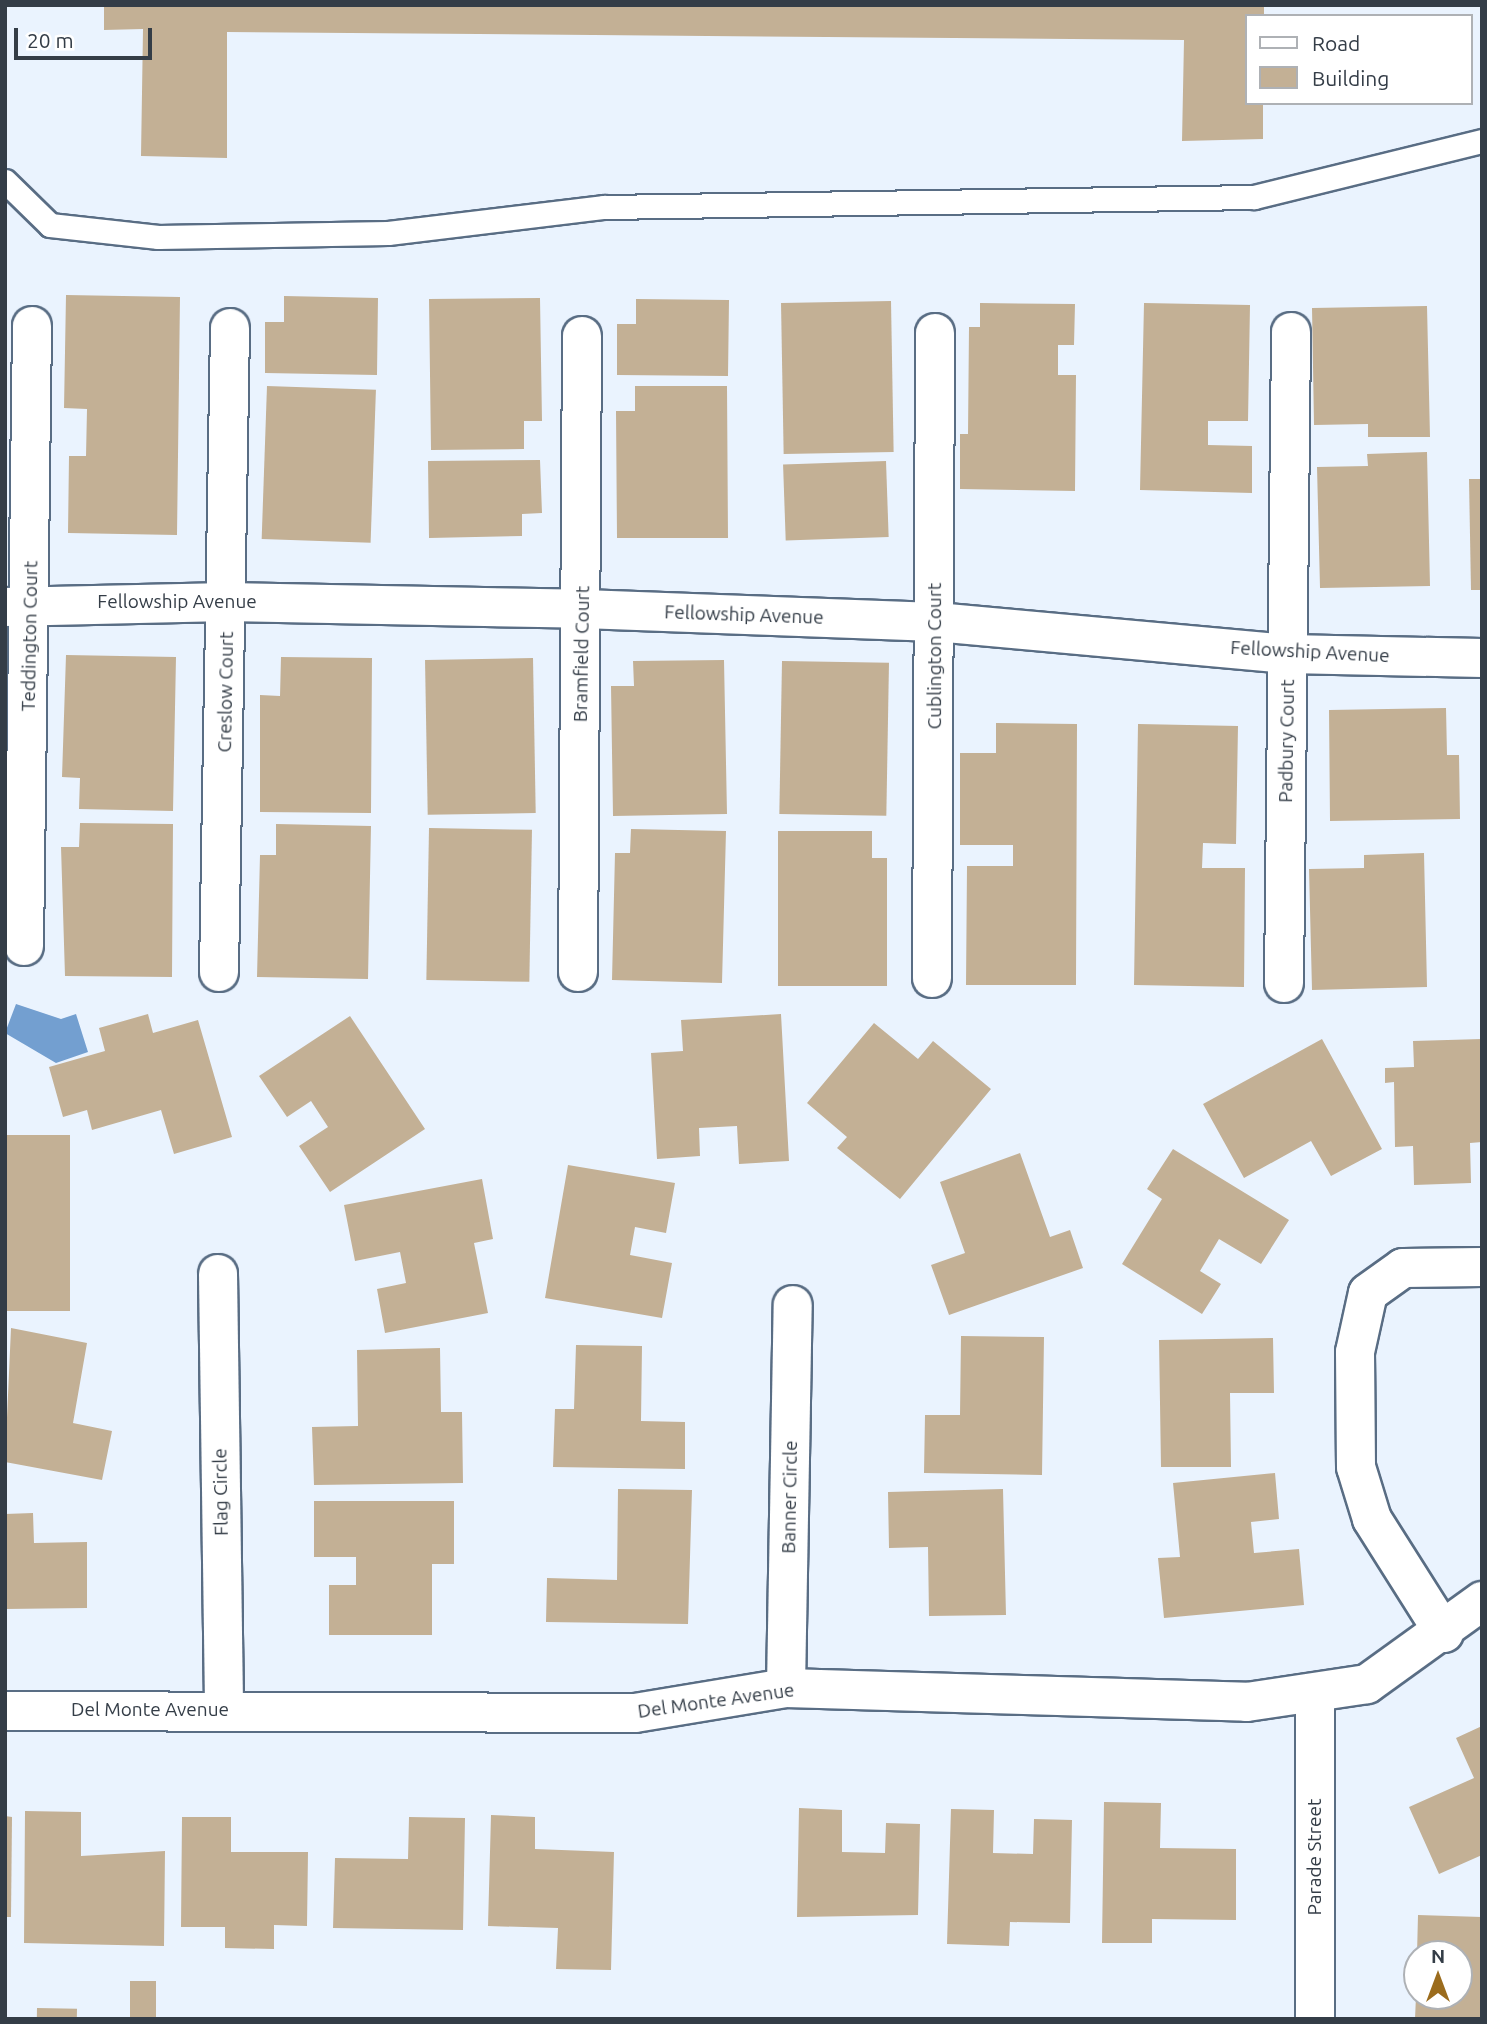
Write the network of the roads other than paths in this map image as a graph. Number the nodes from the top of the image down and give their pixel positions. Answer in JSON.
{"nodes":[{"id":1,"x":1482,"y":141,"type":"edge"},
{"id":2,"x":5,"y":181,"type":"edge"},
{"id":3,"x":32,"y":326,"type":"dead end"},
{"id":4,"x":230,"y":328,"type":"dead end"},
{"id":5,"x":1291,"y":332,"type":"dead end"},
{"id":6,"x":935,"y":333,"type":"dead end"},
{"id":7,"x":582,"y":336,"type":"dead end"},
{"id":8,"x":228,"y":602,"type":"junction"},
{"id":9,"x":18,"y":604,"type":"edge"},
{"id":10,"x":583,"y":609,"type":"junction"},
{"id":11,"x":936,"y":622,"type":"junction"},
{"id":12,"x":1288,"y":654,"type":"junction"},
{"id":13,"x":1482,"y":658,"type":"edge"},
{"id":14,"x":24,"y":946,"type":"dead end"},
{"id":15,"x":219,"y":972,"type":"dead end"},
{"id":16,"x":578,"y":972,"type":"dead end"},
{"id":17,"x":932,"y":978,"type":"dead end"},
{"id":18,"x":1284,"y":983,"type":"dead end"},
{"id":19,"x":1482,"y":1266,"type":"edge"},
{"id":20,"x":218,"y":1274,"type":"dead end"},
{"id":21,"x":793,"y":1305,"type":"dead end"},
{"id":22,"x":1482,"y":1601,"type":"edge"},
{"id":23,"x":1444,"y":1633,"type":"junction"},
{"id":24,"x":786,"y":1688,"type":"junction"},
{"id":25,"x":1315,"y":1696,"type":"junction"},
{"id":26,"x":224,"y":1710,"type":"junction"},
{"id":27,"x":5,"y":1711,"type":"edge"},
{"id":28,"x":1315,"y":2019,"type":"edge"}],
"edges":[{"from":1,"to":2,"type":"lane"},
{"from":3,"to":9,"type":"street","name":"Teddington Court"},
{"from":4,"to":8,"type":"street","name":"Creslow Court"},
{"from":5,"to":12,"type":"street","name":"Padbury Court"},
{"from":6,"to":11,"type":"street","name":"Cublington Court"},
{"from":7,"to":10,"type":"street","name":"Bramfield Court"},
{"from":8,"to":9,"type":"street","name":"Fellowship Avenue"},
{"from":8,"to":10,"type":"street","name":"Fellowship Avenue"},
{"from":8,"to":15,"type":"street","name":"Creslow Court"},
{"from":9,"to":14,"type":"street","name":"Teddington Court"},
{"from":10,"to":11,"type":"street","name":"Fellowship Avenue"},
{"from":10,"to":16,"type":"street","name":"Bramfield Court"},
{"from":11,"to":12,"type":"street","name":"Fellowship Avenue"},
{"from":11,"to":17,"type":"street","name":"Cublington Court"},
{"from":12,"to":13,"type":"street","name":"Fellowship Avenue"},
{"from":12,"to":18,"type":"street","name":"Padbury Court"},
{"from":19,"to":23,"type":"street"},
{"from":20,"to":26,"type":"street","name":"Flag Circle"},
{"from":21,"to":24,"type":"street","name":"Banner Circle"},
{"from":22,"to":23,"type":"street","name":"Del Monte Avenue"},
{"from":23,"to":25,"type":"street","name":"Del Monte Avenue"},
{"from":24,"to":25,"type":"street","name":"Del Monte Avenue"},
{"from":24,"to":26,"type":"street","name":"Del Monte Avenue"},
{"from":25,"to":28,"type":"street","name":"Parade Street"},
{"from":26,"to":27,"type":"street","name":"Del Monte Avenue"}]}
